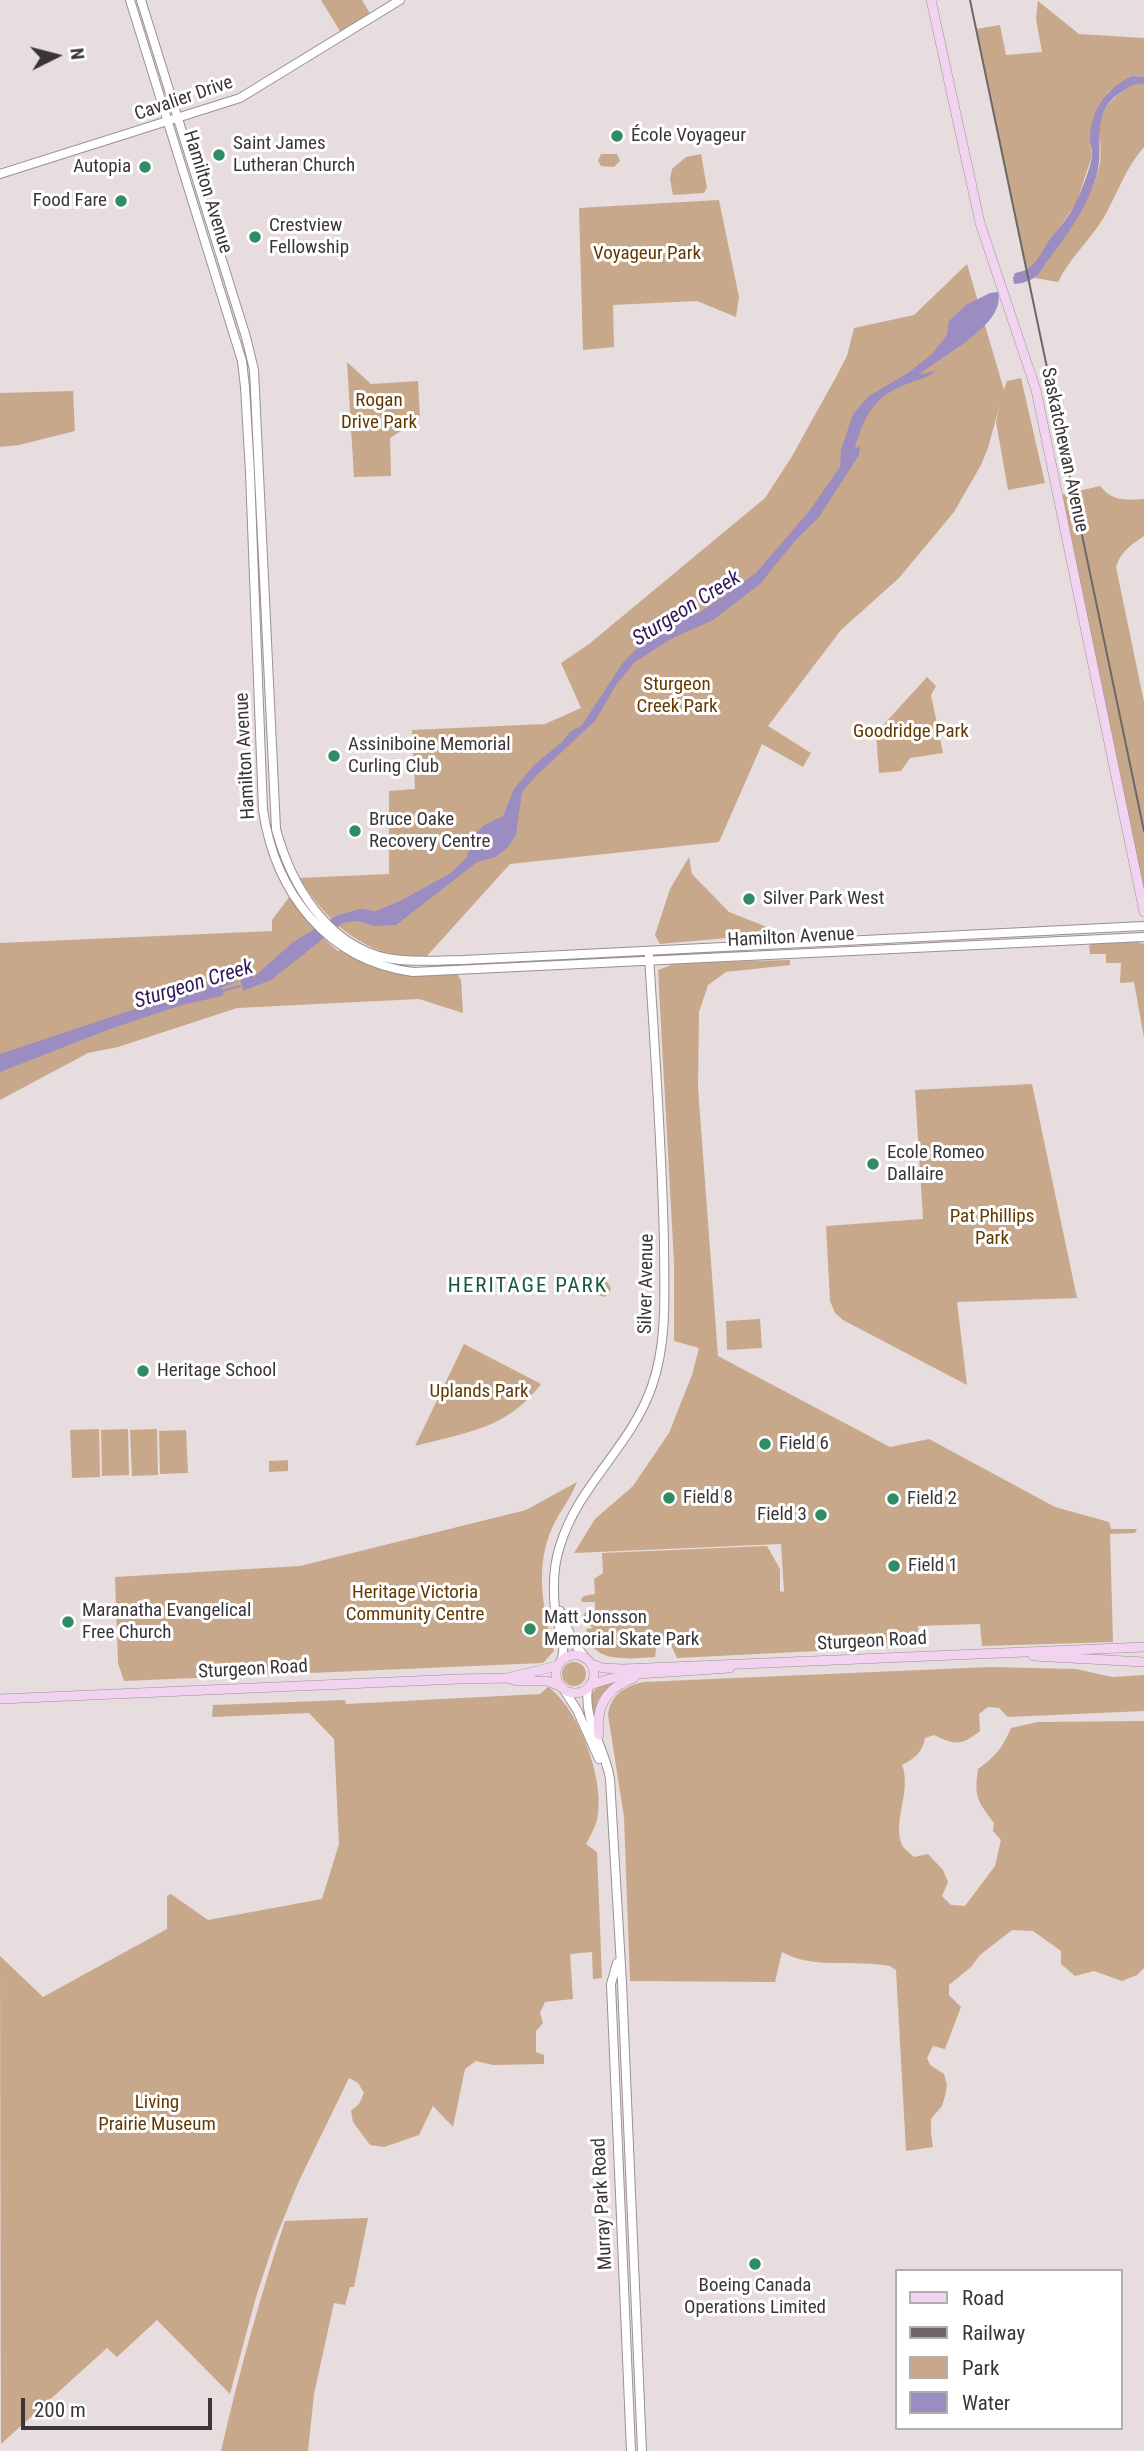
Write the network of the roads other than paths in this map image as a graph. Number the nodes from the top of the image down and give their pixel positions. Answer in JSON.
{"nodes":[{"id":1,"x":130,"y":0,"type":"edge"},
{"id":2,"x":141,"y":0,"type":"edge"},
{"id":3,"x":400,"y":0,"type":"edge"},
{"id":4,"x":931,"y":0,"type":"edge"},
{"id":5,"x":178,"y":118,"type":"junction"},
{"id":6,"x":168,"y":121,"type":"junction"},
{"id":7,"x":0,"y":174,"type":"edge"},
{"id":8,"x":1144,"y":912,"type":"edge"},
{"id":9,"x":315,"y":917,"type":"junction"},
{"id":10,"x":1144,"y":926,"type":"edge"},
{"id":11,"x":1144,"y":937,"type":"edge"},
{"id":12,"x":343,"y":943,"type":"junction"},
{"id":13,"x":649,"y":950,"type":"junction"},
{"id":14,"x":649,"y":960,"type":"junction"},
{"id":15,"x":554,"y":1591,"type":"junction"},
{"id":16,"x":1144,"y":1647,"type":"edge"},
{"id":17,"x":993,"y":1654,"type":"junction"},
{"id":18,"x":589,"y":1662,"type":"junction"},
{"id":19,"x":1144,"y":1662,"type":"edge"},
{"id":20,"x":559,"y":1664,"type":"junction"},
{"id":21,"x":752,"y":1664,"type":"junction"},
{"id":22,"x":646,"y":1675,"type":"junction"},
{"id":23,"x":508,"y":1678,"type":"junction"},
{"id":24,"x":589,"y":1687,"type":"junction"},
{"id":25,"x":562,"y":1688,"type":"junction"},
{"id":26,"x":0,"y":1699,"type":"edge"},
{"id":27,"x":599,"y":1735,"type":"joint"},
{"id":28,"x":601,"y":1748,"type":"junction"},
{"id":29,"x":611,"y":1799,"type":"junction"},
{"id":30,"x":619,"y":1956,"type":"junction"},
{"id":31,"x":631,"y":2451,"type":"edge"},
{"id":32,"x":642,"y":2451,"type":"edge"}],
"edges":[{"from":1,"to":6,"type":"street","name":"Hamilton Avenue"},
{"from":2,"to":5,"type":"street","name":"Hamilton Avenue"},
{"from":3,"to":5,"type":"street","name":"Cavalier Drive"},
{"from":4,"to":8,"type":"main road","name":"Saskatchewan Avenue"},
{"from":5,"to":6,"type":"street","name":"Cavalier Drive"},
{"from":5,"to":9,"type":"street","name":"Hamilton Avenue"},
{"from":6,"to":7,"type":"street","name":"Cavalier Drive"},
{"from":6,"to":9,"type":"street","name":"Hamilton Avenue"},
{"from":9,"to":12,"type":"street","name":"Hamilton Avenue"},
{"from":10,"to":13,"type":"street","name":"Hamilton Avenue"},
{"from":11,"to":14,"type":"street","name":"Hamilton Avenue"},
{"from":12,"to":13,"type":"street","name":"Hamilton Avenue"},
{"from":12,"to":14,"type":"street","name":"Hamilton Avenue"},
{"from":13,"to":14,"type":"street","name":"Silver Avenue"},
{"from":14,"to":15,"type":"street","name":"Silver Avenue"},
{"from":15,"to":18,"type":"street","name":"Silver Avenue"},
{"from":15,"to":20,"type":"street","name":"Silver Avenue"},
{"from":16,"to":17,"type":"main road","name":"Sturgeon Road"},
{"from":17,"to":19,"type":"main road","name":"Sturgeon Road"},
{"from":17,"to":21,"type":"main road","name":"Sturgeon Road"},
{"from":18,"to":20,"type":"main road"},
{"from":18,"to":21,"type":"main road","name":"Sturgeon Road"},
{"from":18,"to":24,"type":"main road"},
{"from":20,"to":23,"type":"main road","name":"Sturgeon Road"},
{"from":20,"to":25,"type":"main road"},
{"from":21,"to":22,"type":"main road","name":"Sturgeon Road"},
{"from":22,"to":24,"type":"main road","name":"Sturgeon Road"},
{"from":22,"to":27,"type":"main road"},
{"from":23,"to":25,"type":"main road","name":"Sturgeon Road"},
{"from":23,"to":26,"type":"main road","name":"Sturgeon Road"},
{"from":24,"to":25,"type":"main road"},
{"from":24,"to":28,"type":"street","name":"Murray Park Road"},
{"from":25,"to":29,"type":"street","name":"Murray Park Road"},
{"from":27,"to":28,"type":"street"},
{"from":28,"to":29,"type":"street","name":"Murray Park Road"},
{"from":29,"to":30,"type":"street","name":"Murray Park Road"},
{"from":30,"to":31,"type":"street","name":"Murray Park Road"},
{"from":30,"to":32,"type":"street","name":"Murray Park Road"}]}
